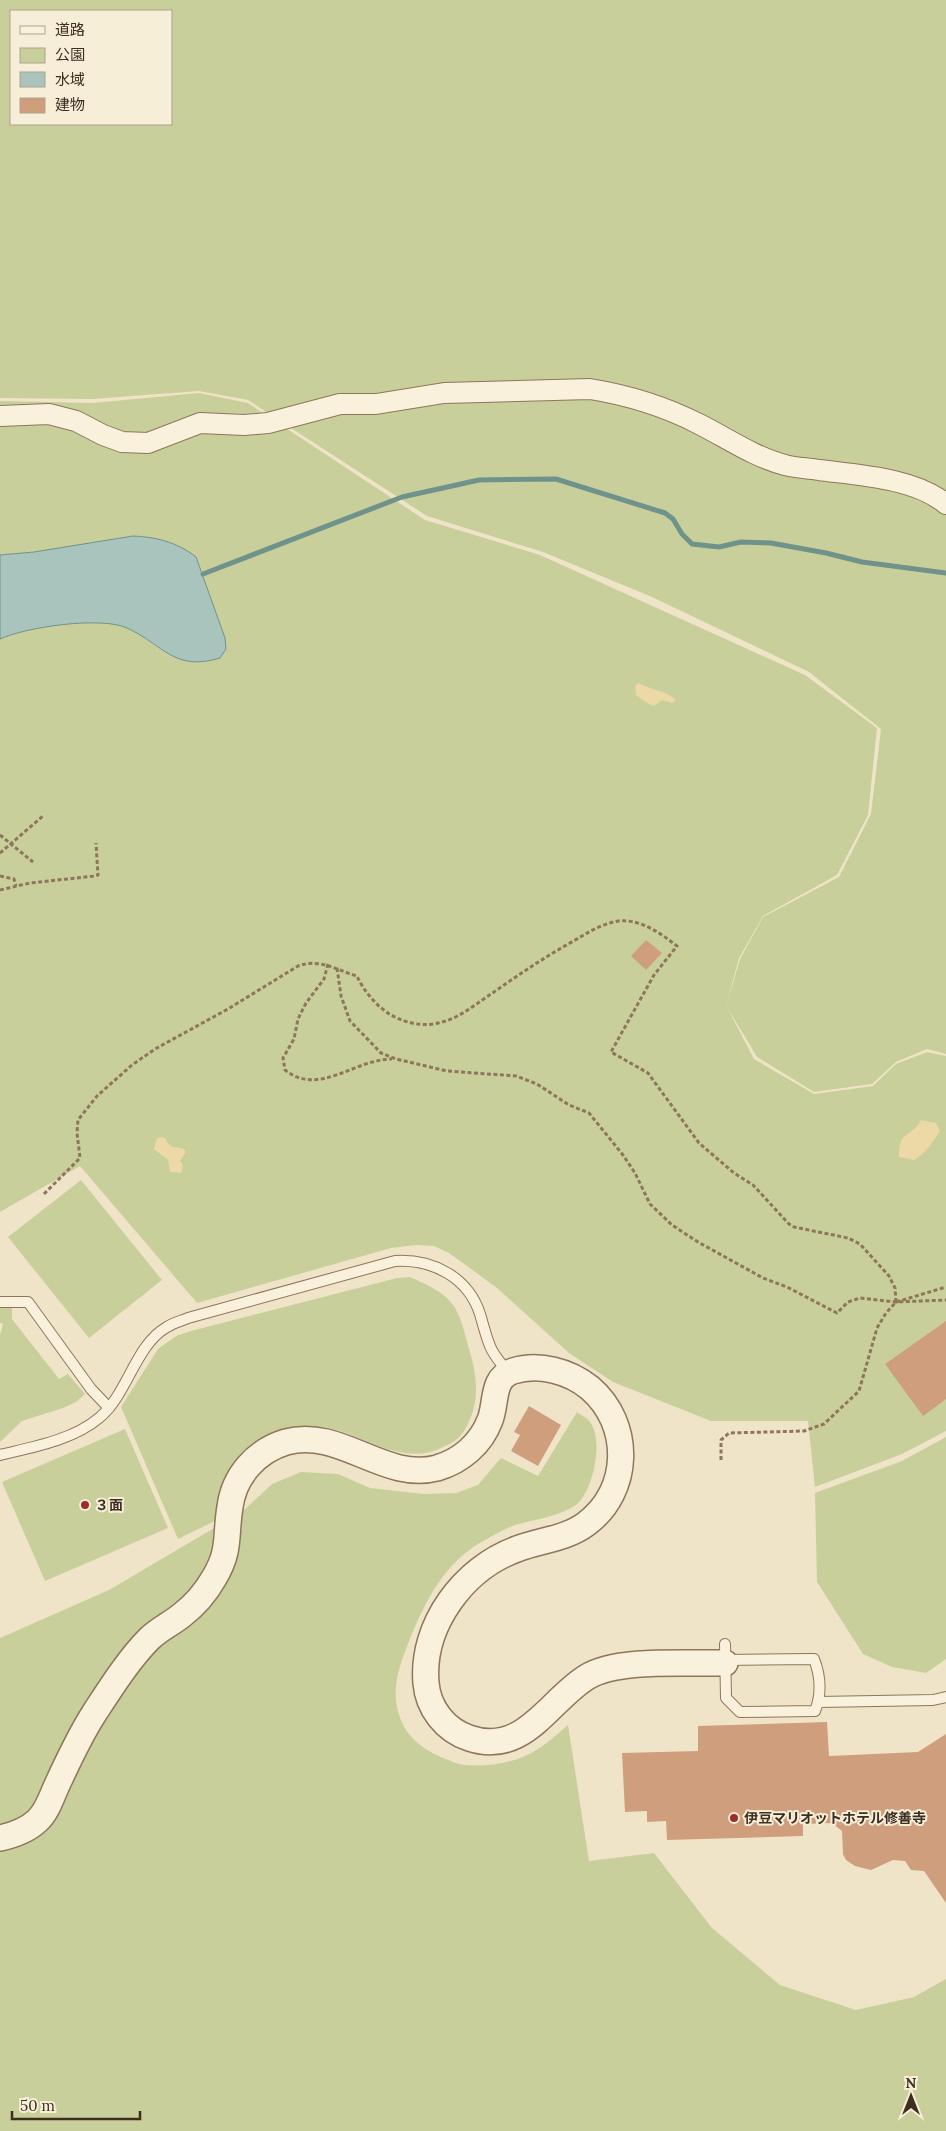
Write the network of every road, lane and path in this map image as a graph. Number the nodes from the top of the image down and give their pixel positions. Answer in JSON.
{"nodes":[{"id":1,"x":0,"y":416,"type":"edge"},
{"id":2,"x":946,"y":504,"type":"edge"},
{"id":3,"x":43,"y":816,"type":"dead end"},
{"id":4,"x":0,"y":835,"type":"edge"},
{"id":5,"x":11,"y":843,"type":"junction"},
{"id":6,"x":96,"y":843,"type":"dead end"},
{"id":7,"x":0,"y":854,"type":"edge"},
{"id":8,"x":33,"y":862,"type":"dead end"},
{"id":9,"x":0,"y":876,"type":"edge"},
{"id":10,"x":16,"y":886,"type":"junction"},
{"id":11,"x":0,"y":890,"type":"edge"},
{"id":12,"x":328,"y":964,"type":"junction"},
{"id":13,"x":337,"y":968,"type":"junction"},
{"id":14,"x":396,"y":1059,"type":"junction"},
{"id":15,"x":44,"y":1194,"type":"dead end"},
{"id":16,"x":946,"y":1287,"type":"edge"},
{"id":17,"x":946,"y":1300,"type":"edge"},
{"id":18,"x":0,"y":1302,"type":"edge"},
{"id":19,"x":896,"y":1302,"type":"junction"},
{"id":20,"x":509,"y":1372,"type":"junction"},
{"id":21,"x":109,"y":1408,"type":"junction"},
{"id":22,"x":0,"y":1455,"type":"edge"},
{"id":23,"x":721,"y":1460,"type":"dead end"},
{"id":24,"x":725,"y":1656,"type":"junction"},
{"id":25,"x":946,"y":1697,"type":"edge"},
{"id":26,"x":818,"y":1702,"type":"junction"},
{"id":27,"x":0,"y":1838,"type":"edge"}],
"edges":[{"from":1,"to":2,"type":"street"},
{"from":3,"to":5,"type":"path"},
{"from":4,"to":5,"type":"path"},
{"from":5,"to":7,"type":"path"},
{"from":5,"to":8,"type":"path"},
{"from":6,"to":10,"type":"path"},
{"from":9,"to":10,"type":"path"},
{"from":10,"to":11,"type":"path"},
{"from":12,"to":13,"type":"path"},
{"from":12,"to":14,"type":"path"},
{"from":12,"to":15,"type":"path"},
{"from":13,"to":14,"type":"path"},
{"from":13,"to":19,"type":"path"},
{"from":14,"to":19,"type":"path"},
{"from":16,"to":19,"type":"path"},
{"from":17,"to":19,"type":"path"},
{"from":18,"to":21,"type":"lane"},
{"from":19,"to":23,"type":"path"},
{"from":20,"to":21,"type":"lane"},
{"from":20,"to":24,"type":"street"},
{"from":20,"to":27,"type":"street"},
{"from":21,"to":22,"type":"lane"},
{"from":24,"to":26,"type":"lane"},
{"from":24,"to":26,"type":"lane"},
{"from":25,"to":26,"type":"lane"}]}
